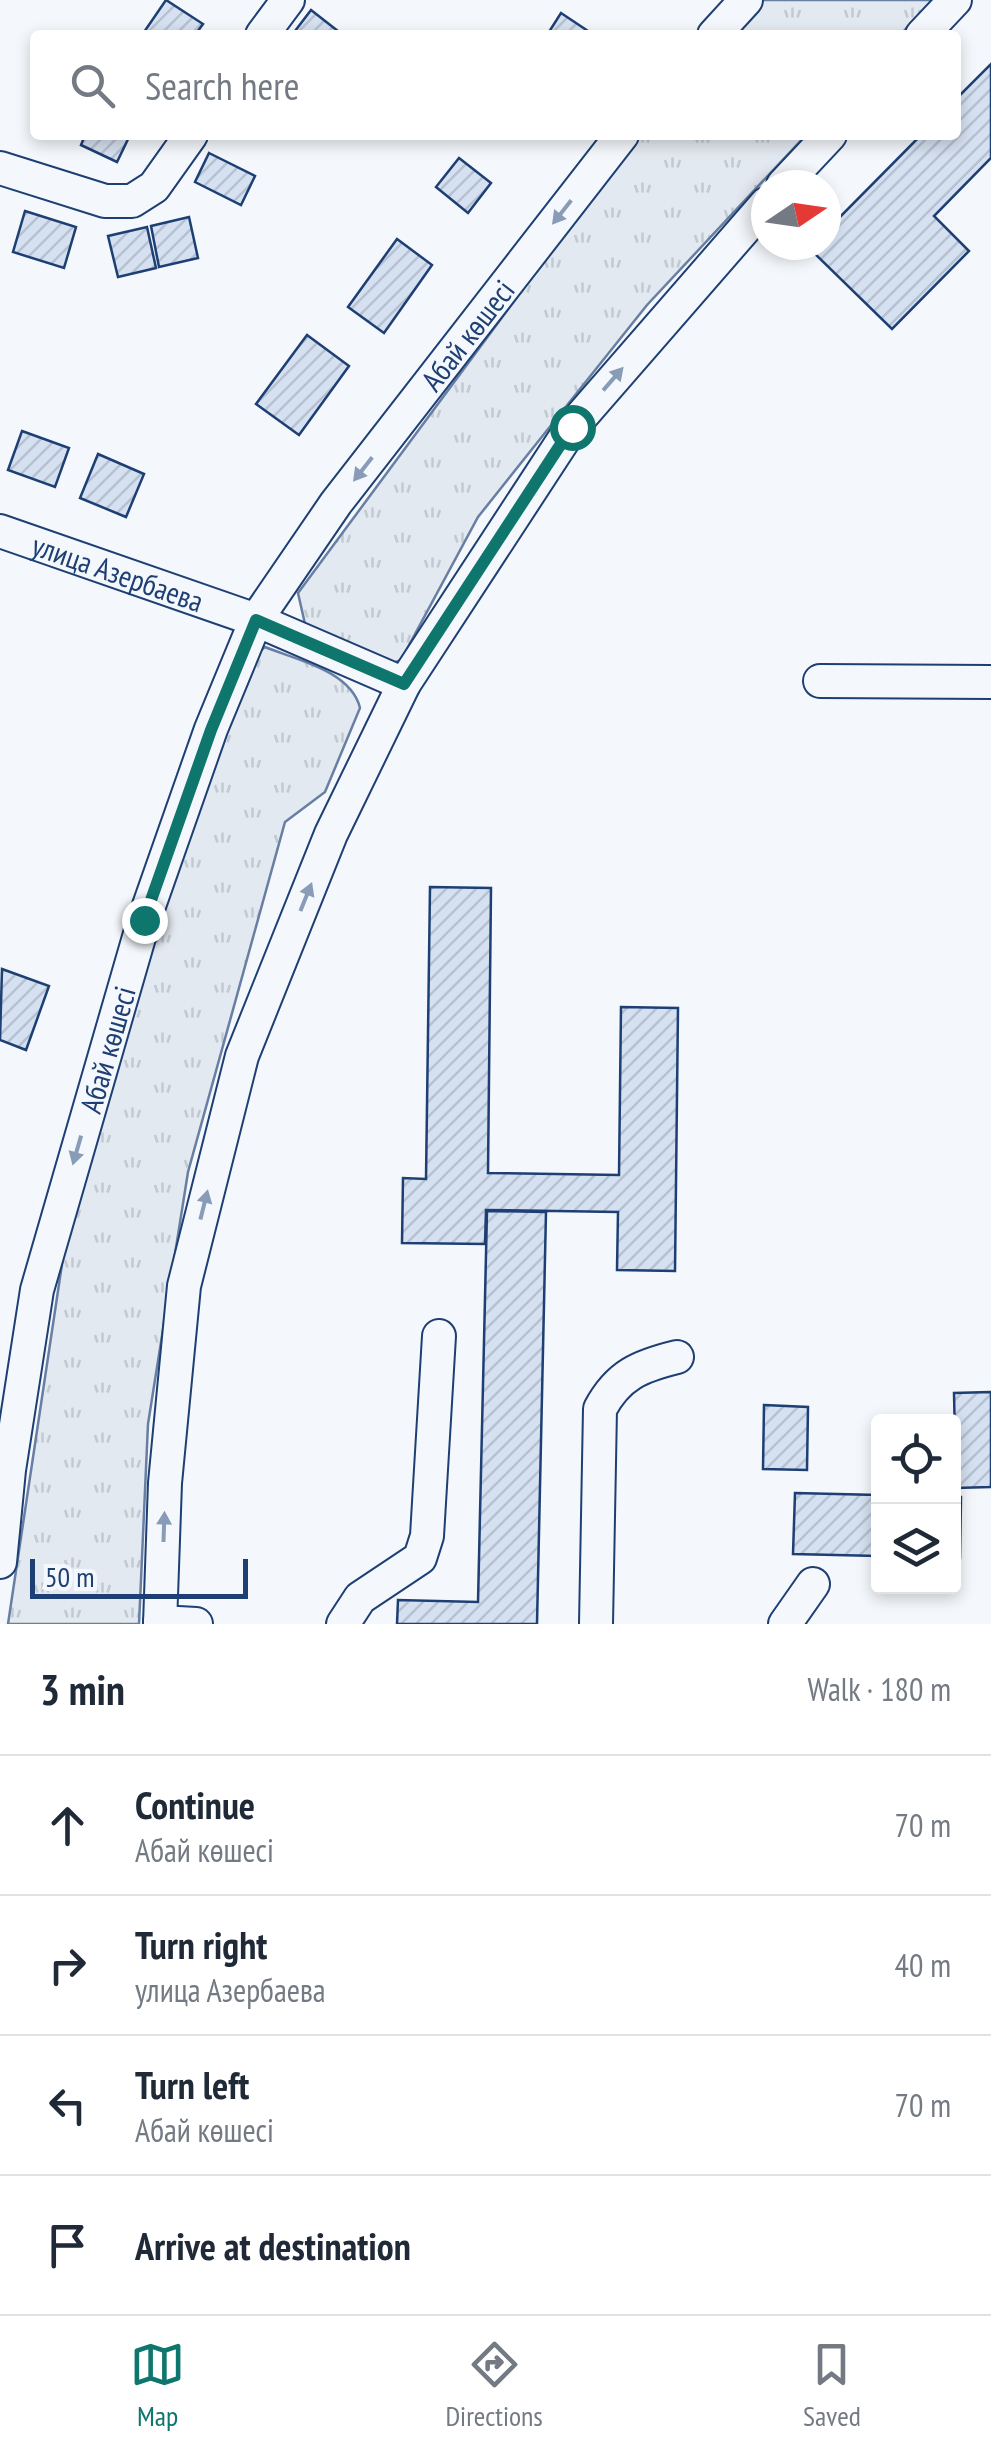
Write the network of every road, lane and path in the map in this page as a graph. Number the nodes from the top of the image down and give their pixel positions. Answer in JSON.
{"nodes":[{"id":1,"x":288,"y":0,"type":"edge"},
{"id":2,"x":746,"y":0,"type":"edge"},
{"id":3,"x":955,"y":0,"type":"edge"},
{"id":4,"x":266,"y":30,"type":"edge"},
{"id":5,"x":719,"y":30,"type":"edge"},
{"id":6,"x":927,"y":30,"type":"edge"},
{"id":7,"x":187,"y":140,"type":"edge"},
{"id":8,"x":618,"y":140,"type":"edge"},
{"id":9,"x":825,"y":140,"type":"edge"},
{"id":10,"x":0,"y":168,"type":"edge"},
{"id":11,"x":797,"y":170,"type":"edge"},
{"id":12,"x":751,"y":221,"type":"edge"},
{"id":13,"x":0,"y":531,"type":"edge"},
{"id":14,"x":256,"y":620,"type":"junction"},
{"id":15,"x":820,"y":681,"type":"dead end"},
{"id":16,"x":991,"y":682,"type":"edge"},
{"id":17,"x":404,"y":684,"type":"junction"},
{"id":18,"x":439,"y":1336,"type":"dead end"},
{"id":19,"x":677,"y":1357,"type":"dead end"},
{"id":20,"x":0,"y":1562,"type":"edge"},
{"id":21,"x":813,"y":1584,"type":"dead end"},
{"id":22,"x":160,"y":1623,"type":"edge"},
{"id":23,"x":196,"y":1624,"type":"edge"},
{"id":24,"x":344,"y":1624,"type":"edge"},
{"id":25,"x":596,"y":1624,"type":"edge"},
{"id":26,"x":785,"y":1624,"type":"edge"}],
"edges":[{"from":1,"to":4,"type":"street"},
{"from":2,"to":5,"type":"street"},
{"from":3,"to":6,"type":"street"},
{"from":7,"to":10,"type":"street"},
{"from":8,"to":14,"type":"street","name":"Абай көшесі","one_way":true},
{"from":9,"to":11,"type":"street"},
{"from":17,"to":12,"type":"street","one_way":true},
{"from":13,"to":14,"type":"street","name":"улица Азербаева"},
{"from":14,"to":17,"type":"street","name":"улица Азербаева"},
{"from":14,"to":20,"type":"street","name":"Абай көшесі","one_way":true},
{"from":15,"to":16,"type":"street"},
{"from":22,"to":17,"type":"street","one_way":true},
{"from":18,"to":24,"type":"street"},
{"from":19,"to":25,"type":"street"},
{"from":21,"to":26,"type":"street"},
{"from":22,"to":23,"type":"street"}]}
